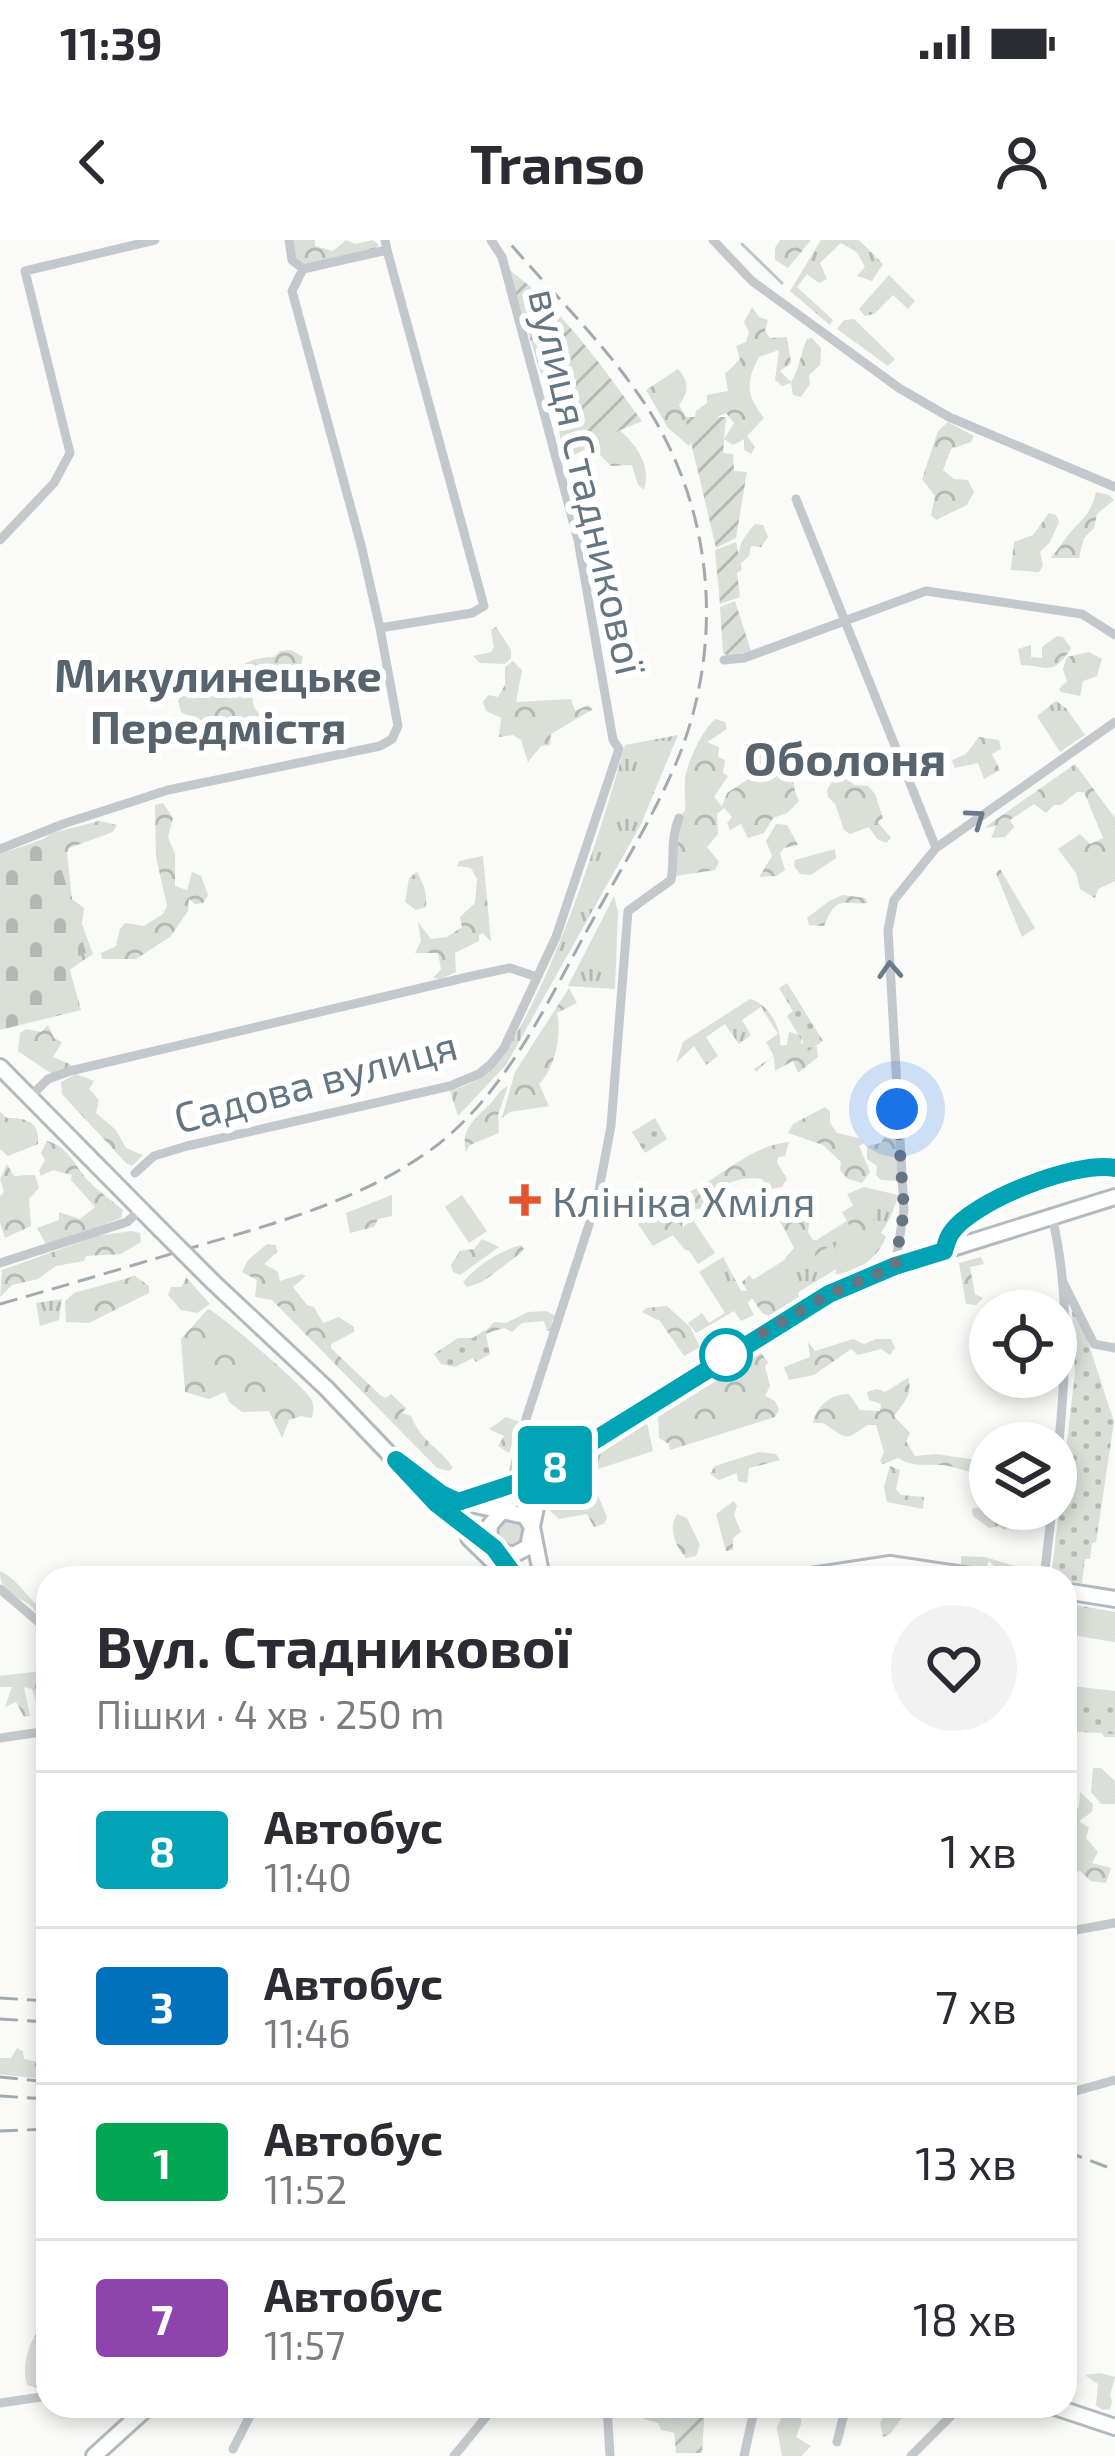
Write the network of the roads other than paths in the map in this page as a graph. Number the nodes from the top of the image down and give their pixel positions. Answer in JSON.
{"nodes":[{"id":1,"x":155,"y":240,"type":"edge"},
{"id":2,"x":289,"y":240,"type":"edge"},
{"id":3,"x":490,"y":240,"type":"edge"},
{"id":4,"x":713,"y":240,"type":"edge"},
{"id":5,"x":386,"y":245,"type":"edge"},
{"id":6,"x":303,"y":269,"type":"junction"},
{"id":7,"x":1115,"y":487,"type":"edge"},
{"id":8,"x":796,"y":499,"type":"dead end"},
{"id":9,"x":0,"y":540,"type":"edge"},
{"id":10,"x":844,"y":622,"type":"junction"},
{"id":11,"x":380,"y":628,"type":"junction"},
{"id":12,"x":1115,"y":635,"type":"edge"},
{"id":13,"x":724,"y":660,"type":"dead end"},
{"id":14,"x":1115,"y":722,"type":"edge"},
{"id":15,"x":679,"y":818,"type":"dead end"},
{"id":16,"x":936,"y":848,"type":"junction"},
{"id":17,"x":0,"y":849,"type":"edge"},
{"id":18,"x":537,"y":977,"type":"junction"},
{"id":19,"x":0,"y":1067,"type":"edge"},
{"id":20,"x":30,"y":1097,"type":"junction"},
{"id":21,"x":134,"y":1173,"type":"dead end"},
{"id":22,"x":1115,"y":1197,"type":"edge"},
{"id":23,"x":141,"y":1209,"type":"junction"},
{"id":24,"x":1052,"y":1217,"type":"junction"},
{"id":25,"x":0,"y":1263,"type":"edge"},
{"id":26,"x":895,"y":1266,"type":"junction"},
{"id":27,"x":1061,"y":1277,"type":"junction"},
{"id":28,"x":1115,"y":1348,"type":"edge"},
{"id":29,"x":1061,"y":1422,"type":"edge"},
{"id":30,"x":396,"y":1460,"type":"junction"},
{"id":31,"x":563,"y":1460,"type":"junction"},
{"id":32,"x":531,"y":1478,"type":"junction"},
{"id":33,"x":510,"y":1486,"type":"junction"},
{"id":34,"x":458,"y":1502,"type":"junction"},
{"id":35,"x":437,"y":1504,"type":"junction"},
{"id":36,"x":500,"y":1513,"type":"junction"},
{"id":37,"x":1050,"y":1530,"type":"edge"},
{"id":38,"x":533,"y":1531,"type":"junction"},
{"id":39,"x":494,"y":1548,"type":"junction"},
{"id":40,"x":501,"y":1566,"type":"edge"},
{"id":41,"x":505,"y":1566,"type":"edge"},
{"id":42,"x":540,"y":1566,"type":"edge"},
{"id":43,"x":1045,"y":1566,"type":"edge"},
{"id":44,"x":0,"y":1589,"type":"edge"},
{"id":45,"x":1077,"y":1593,"type":"edge"},
{"id":46,"x":1115,"y":1599,"type":"edge"},
{"id":47,"x":36,"y":1620,"type":"edge"},
{"id":48,"x":36,"y":1733,"type":"edge"},
{"id":49,"x":0,"y":1738,"type":"edge"},
{"id":50,"x":1115,"y":1923,"type":"edge"},
{"id":51,"x":1077,"y":1930,"type":"edge"},
{"id":52,"x":1115,"y":2080,"type":"edge"},
{"id":53,"x":1077,"y":2091,"type":"edge"},
{"id":54,"x":36,"y":2398,"type":"edge"},
{"id":55,"x":0,"y":2403,"type":"edge"},
{"id":56,"x":1077,"y":2414,"type":"edge"},
{"id":57,"x":137,"y":2418,"type":"edge"},
{"id":58,"x":249,"y":2418,"type":"edge"},
{"id":59,"x":485,"y":2418,"type":"edge"},
{"id":60,"x":608,"y":2418,"type":"edge"},
{"id":61,"x":752,"y":2418,"type":"edge"},
{"id":62,"x":843,"y":2418,"type":"edge"},
{"id":63,"x":949,"y":2418,"type":"edge"},
{"id":64,"x":1115,"y":2427,"type":"edge"},
{"id":65,"x":837,"y":2442,"type":"dead end"},
{"id":66,"x":232,"y":2449,"type":"dead end"},
{"id":67,"x":108,"y":2450,"type":"edge"},
{"id":68,"x":94,"y":2456,"type":"edge"},
{"id":69,"x":454,"y":2456,"type":"edge"},
{"id":70,"x":610,"y":2456,"type":"edge"},
{"id":71,"x":744,"y":2456,"type":"edge"},
{"id":72,"x":910,"y":2456,"type":"edge"}],
"edges":[{"from":1,"to":9,"type":"street"},
{"from":2,"to":6,"type":"street"},
{"from":3,"to":18,"type":"street","name":"вулиця Стадникової"},
{"from":4,"to":7,"type":"street"},
{"from":5,"to":6,"type":"street"},
{"from":5,"to":11,"type":"street"},
{"from":6,"to":11,"type":"street"},
{"from":8,"to":10,"type":"street"},
{"from":10,"to":12,"type":"street"},
{"from":10,"to":13,"type":"street"},
{"from":10,"to":16,"type":"street"},
{"from":11,"to":17,"type":"street"},
{"from":16,"to":14,"type":"street","one_way":true},
{"from":15,"to":33,"type":"street"},
{"from":26,"to":16,"type":"street","one_way":true},
{"from":18,"to":20,"type":"street"},
{"from":18,"to":21,"type":"street","name":"Садова вулиця"},
{"from":19,"to":20,"type":"main road"},
{"from":20,"to":23,"type":"main road"},
{"from":22,"to":24,"type":"main road"},
{"from":23,"to":25,"type":"street"},
{"from":23,"to":30,"type":"main road","bridge":true},
{"from":24,"to":26,"type":"main road"},
{"from":24,"to":27,"type":"street"},
{"from":26,"to":31,"type":"main road"},
{"from":27,"to":28,"type":"street"},
{"from":27,"to":29,"type":"street"},
{"from":30,"to":34,"type":"main road"},
{"from":30,"to":35,"type":"main road"},
{"from":31,"to":32,"type":"main road"},
{"from":31,"to":38,"type":"main road"},
{"from":32,"to":33,"type":"main road"},
{"from":32,"to":36,"type":"main road"},
{"from":33,"to":34,"type":"main road"},
{"from":33,"to":36,"type":"street"},
{"from":34,"to":36,"type":"main road"},
{"from":35,"to":39,"type":"main road"},
{"from":35,"to":40,"type":"main road"},
{"from":36,"to":38,"type":"main road"},
{"from":36,"to":39,"type":"main road"},
{"from":37,"to":43,"type":"street"},
{"from":38,"to":39,"type":"main road"},
{"from":38,"to":42,"type":"main road"},
{"from":39,"to":41,"type":"main road"},
{"from":44,"to":47,"type":"street"},
{"from":45,"to":46,"type":"main road"},
{"from":48,"to":49,"type":"street"},
{"from":50,"to":51,"type":"street"},
{"from":52,"to":53,"type":"street"},
{"from":54,"to":55,"type":"street"},
{"from":56,"to":64,"type":"main road"},
{"from":57,"to":67,"type":"main road"},
{"from":58,"to":66,"type":"street"},
{"from":59,"to":69,"type":"street"},
{"from":60,"to":70,"type":"street"},
{"from":61,"to":71,"type":"street"},
{"from":62,"to":65,"type":"street"},
{"from":63,"to":72,"type":"street"},
{"from":67,"to":68,"type":"main road"}]}
